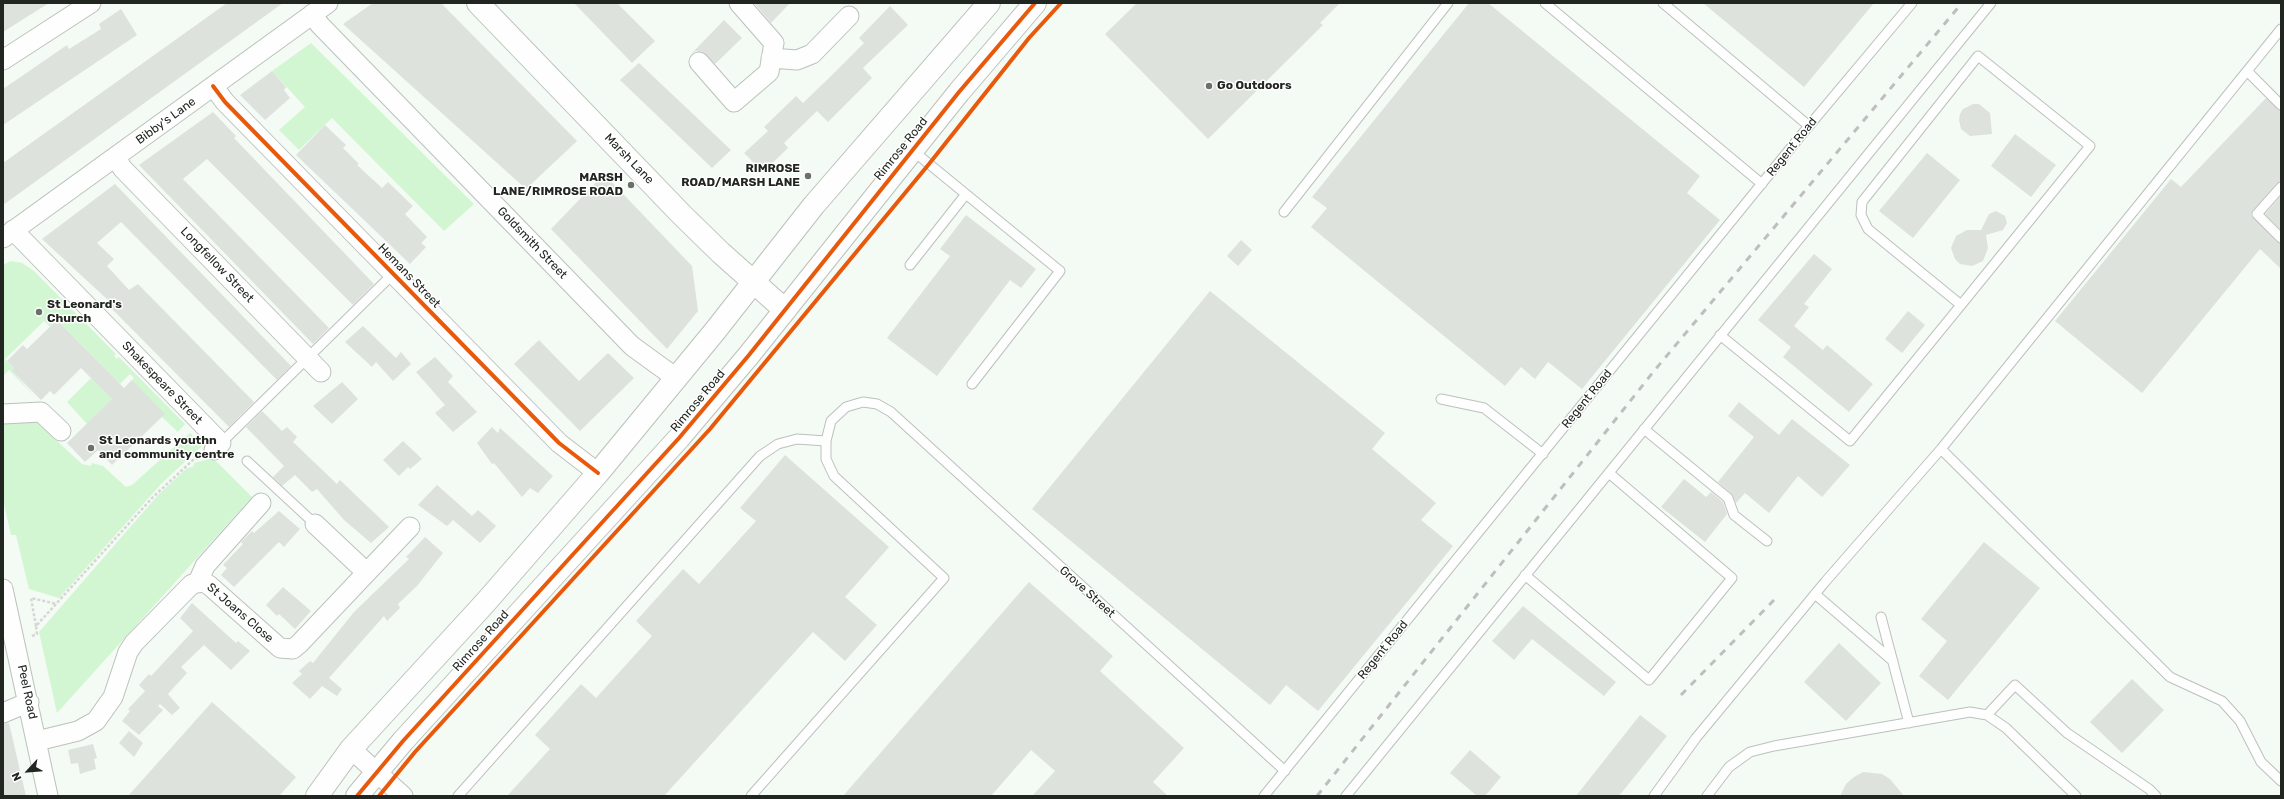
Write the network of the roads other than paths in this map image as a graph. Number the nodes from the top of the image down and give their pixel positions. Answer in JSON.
{"nodes":[{"id":1,"x":91,"y":3,"type":"edge"},
{"id":2,"x":328,"y":3,"type":"edge"},
{"id":3,"x":478,"y":3,"type":"edge"},
{"id":4,"x":739,"y":3,"type":"edge"},
{"id":5,"x":989,"y":3,"type":"edge"},
{"id":6,"x":1035,"y":3,"type":"edge"},
{"id":7,"x":1448,"y":3,"type":"edge"},
{"id":8,"x":1545,"y":3,"type":"edge"},
{"id":9,"x":1663,"y":3,"type":"edge"},
{"id":10,"x":1912,"y":3,"type":"edge"},
{"id":11,"x":1991,"y":3,"type":"edge"},
{"id":12,"x":312,"y":14,"type":"junction"},
{"id":13,"x":849,"y":16,"type":"dead end"},
{"id":14,"x":2281,"y":29,"type":"edge"},
{"id":15,"x":771,"y":58,"type":"junction"},
{"id":16,"x":3,"y":60,"type":"edge"},
{"id":17,"x":699,"y":62,"type":"dead end"},
{"id":18,"x":2247,"y":71,"type":"junction"},
{"id":19,"x":213,"y":86,"type":"junction"},
{"id":20,"x":2281,"y":105,"type":"edge"},
{"id":21,"x":1809,"y":126,"type":"junction"},
{"id":22,"x":912,"y":150,"type":"junction"},
{"id":23,"x":115,"y":157,"type":"junction"},
{"id":24,"x":1762,"y":184,"type":"junction"},
{"id":25,"x":2281,"y":187,"type":"edge"},
{"id":26,"x":966,"y":194,"type":"junction"},
{"id":27,"x":1284,"y":212,"type":"dead end"},
{"id":28,"x":8,"y":234,"type":"edge"},
{"id":29,"x":2281,"y":238,"type":"edge"},
{"id":30,"x":910,"y":264,"type":"dead end"},
{"id":31,"x":393,"y":274,"type":"junction"},
{"id":32,"x":754,"y":283,"type":"junction"},
{"id":33,"x":1961,"y":305,"type":"junction"},
{"id":34,"x":785,"y":310,"type":"junction"},
{"id":35,"x":1720,"y":335,"type":"junction"},
{"id":36,"x":308,"y":358,"type":"junction"},
{"id":37,"x":321,"y":372,"type":"dead end"},
{"id":38,"x":676,"y":378,"type":"junction"},
{"id":39,"x":972,"y":384,"type":"dead end"},
{"id":40,"x":1441,"y":399,"type":"dead end"},
{"id":41,"x":3,"y":414,"type":"edge"},
{"id":42,"x":1644,"y":429,"type":"junction"},
{"id":43,"x":61,"y":431,"type":"dead end"},
{"id":44,"x":826,"y":441,"type":"junction"},
{"id":45,"x":1941,"y":449,"type":"junction"},
{"id":46,"x":213,"y":450,"type":"joint"},
{"id":47,"x":1543,"y":454,"type":"junction"},
{"id":48,"x":247,"y":461,"type":"dead end"},
{"id":49,"x":598,"y":473,"type":"junction"},
{"id":50,"x":1609,"y":473,"type":"junction"},
{"id":51,"x":261,"y":503,"type":"dead end"},
{"id":52,"x":315,"y":524,"type":"joint"},
{"id":53,"x":410,"y":527,"type":"dead end"},
{"id":54,"x":1767,"y":541,"type":"dead end"},
{"id":55,"x":366,"y":572,"type":"junction"},
{"id":56,"x":1525,"y":575,"type":"junction"},
{"id":57,"x":198,"y":582,"type":"junction"},
{"id":58,"x":3,"y":589,"type":"edge"},
{"id":59,"x":1815,"y":594,"type":"junction"},
{"id":60,"x":1881,"y":617,"type":"dead end"},
{"id":61,"x":1893,"y":661,"type":"junction"},
{"id":62,"x":29,"y":702,"type":"junction"},
{"id":63,"x":3,"y":713,"type":"edge"},
{"id":64,"x":1987,"y":715,"type":"junction"},
{"id":65,"x":1909,"y":723,"type":"junction"},
{"id":66,"x":37,"y":741,"type":"junction"},
{"id":67,"x":351,"y":750,"type":"junction"},
{"id":68,"x":1285,"y":771,"type":"junction"},
{"id":69,"x":377,"y":772,"type":"junction"},
{"id":70,"x":2281,"y":781,"type":"edge"},
{"id":71,"x":48,"y":796,"type":"edge"},
{"id":72,"x":317,"y":796,"type":"edge"},
{"id":73,"x":357,"y":796,"type":"edge"},
{"id":74,"x":403,"y":796,"type":"edge"},
{"id":75,"x":458,"y":796,"type":"edge"},
{"id":76,"x":750,"y":796,"type":"edge"},
{"id":77,"x":1264,"y":796,"type":"edge"},
{"id":78,"x":1346,"y":796,"type":"edge"},
{"id":79,"x":1654,"y":796,"type":"edge"},
{"id":80,"x":1707,"y":796,"type":"edge"},
{"id":81,"x":2076,"y":796,"type":"edge"},
{"id":82,"x":2156,"y":796,"type":"edge"}],
"edges":[{"from":1,"to":16,"type":"street"},
{"from":2,"to":12,"type":"street","name":"Bibby's Lane"},
{"from":3,"to":32,"type":"main road","name":"Marsh Lane"},
{"from":4,"to":15,"type":"street"},
{"from":5,"to":32,"type":"main road","name":"Rimrose Road"},
{"from":6,"to":22,"type":"main road","name":"Rimrose Road"},
{"from":7,"to":27,"type":"lane"},
{"from":8,"to":24,"type":"lane"},
{"from":9,"to":21,"type":"lane"},
{"from":10,"to":21,"type":"lane","name":"Regent Road"},
{"from":11,"to":35,"type":"lane"},
{"from":12,"to":19,"type":"street","name":"Bibby's Lane"},
{"from":12,"to":38,"type":"street","name":"Goldsmith Street"},
{"from":13,"to":15,"type":"street"},
{"from":14,"to":18,"type":"lane"},
{"from":15,"to":17,"type":"street"},
{"from":18,"to":20,"type":"lane"},
{"from":18,"to":45,"type":"lane"},
{"from":19,"to":23,"type":"street","name":"Bibby's Lane"},
{"from":19,"to":31,"type":"street","name":"Hemans Street"},
{"from":21,"to":24,"type":"lane","name":"Regent Road"},
{"from":22,"to":26,"type":"lane"},
{"from":22,"to":34,"type":"main road","name":"Rimrose Road"},
{"from":23,"to":28,"type":"street","name":"Bibby's Lane"},
{"from":23,"to":36,"type":"street","name":"Longfellow Street"},
{"from":24,"to":47,"type":"lane","name":"Regent Road"},
{"from":25,"to":29,"type":"lane"},
{"from":26,"to":30,"type":"lane"},
{"from":26,"to":39,"type":"lane"},
{"from":28,"to":46,"type":"street","name":"Shakespeare Street"},
{"from":31,"to":36,"type":"lane"},
{"from":31,"to":49,"type":"street","name":"Hemans Street"},
{"from":32,"to":34,"type":"main road","name":"Marsh Lane"},
{"from":32,"to":38,"type":"main road","name":"Rimrose Road"},
{"from":33,"to":33,"type":"lane"},
{"from":33,"to":35,"type":"lane"},
{"from":34,"to":69,"type":"main road","name":"Rimrose Road"},
{"from":35,"to":42,"type":"lane"},
{"from":36,"to":37,"type":"street","name":"Longfellow Street"},
{"from":36,"to":46,"type":"lane"},
{"from":38,"to":49,"type":"main road","name":"Rimrose Road"},
{"from":40,"to":47,"type":"lane"},
{"from":41,"to":43,"type":"street"},
{"from":42,"to":50,"type":"lane"},
{"from":42,"to":54,"type":"lane"},
{"from":44,"to":68,"type":"lane","name":"Grove Street"},
{"from":44,"to":75,"type":"lane"},
{"from":44,"to":76,"type":"lane","name":"Grove Street"},
{"from":45,"to":59,"type":"lane"},
{"from":45,"to":70,"type":"lane"},
{"from":47,"to":68,"type":"lane","name":"Regent Road"},
{"from":48,"to":52,"type":"lane"},
{"from":49,"to":67,"type":"main road","name":"Rimrose Road"},
{"from":50,"to":56,"type":"lane"},
{"from":50,"to":56,"type":"lane"},
{"from":51,"to":57,"type":"street"},
{"from":52,"to":55,"type":"street"},
{"from":53,"to":55,"type":"street"},
{"from":55,"to":57,"type":"street","name":"St Joans Close"},
{"from":56,"to":78,"type":"lane"},
{"from":57,"to":66,"type":"street","name":"St Joans Close"},
{"from":58,"to":62,"type":"street","name":"Peel Road"},
{"from":59,"to":61,"type":"lane"},
{"from":59,"to":79,"type":"lane"},
{"from":60,"to":61,"type":"lane"},
{"from":61,"to":65,"type":"lane"},
{"from":62,"to":63,"type":"street"},
{"from":62,"to":66,"type":"street","name":"Peel Road"},
{"from":64,"to":65,"type":"lane"},
{"from":64,"to":81,"type":"lane"},
{"from":64,"to":82,"type":"lane"},
{"from":65,"to":80,"type":"lane"},
{"from":66,"to":71,"type":"street","name":"Peel Road"},
{"from":67,"to":69,"type":"street"},
{"from":67,"to":72,"type":"main road","name":"Rimrose Road"},
{"from":68,"to":77,"type":"lane","name":"Regent Road"},
{"from":69,"to":73,"type":"main road","name":"Rimrose Road"},
{"from":69,"to":74,"type":"street"}]}
